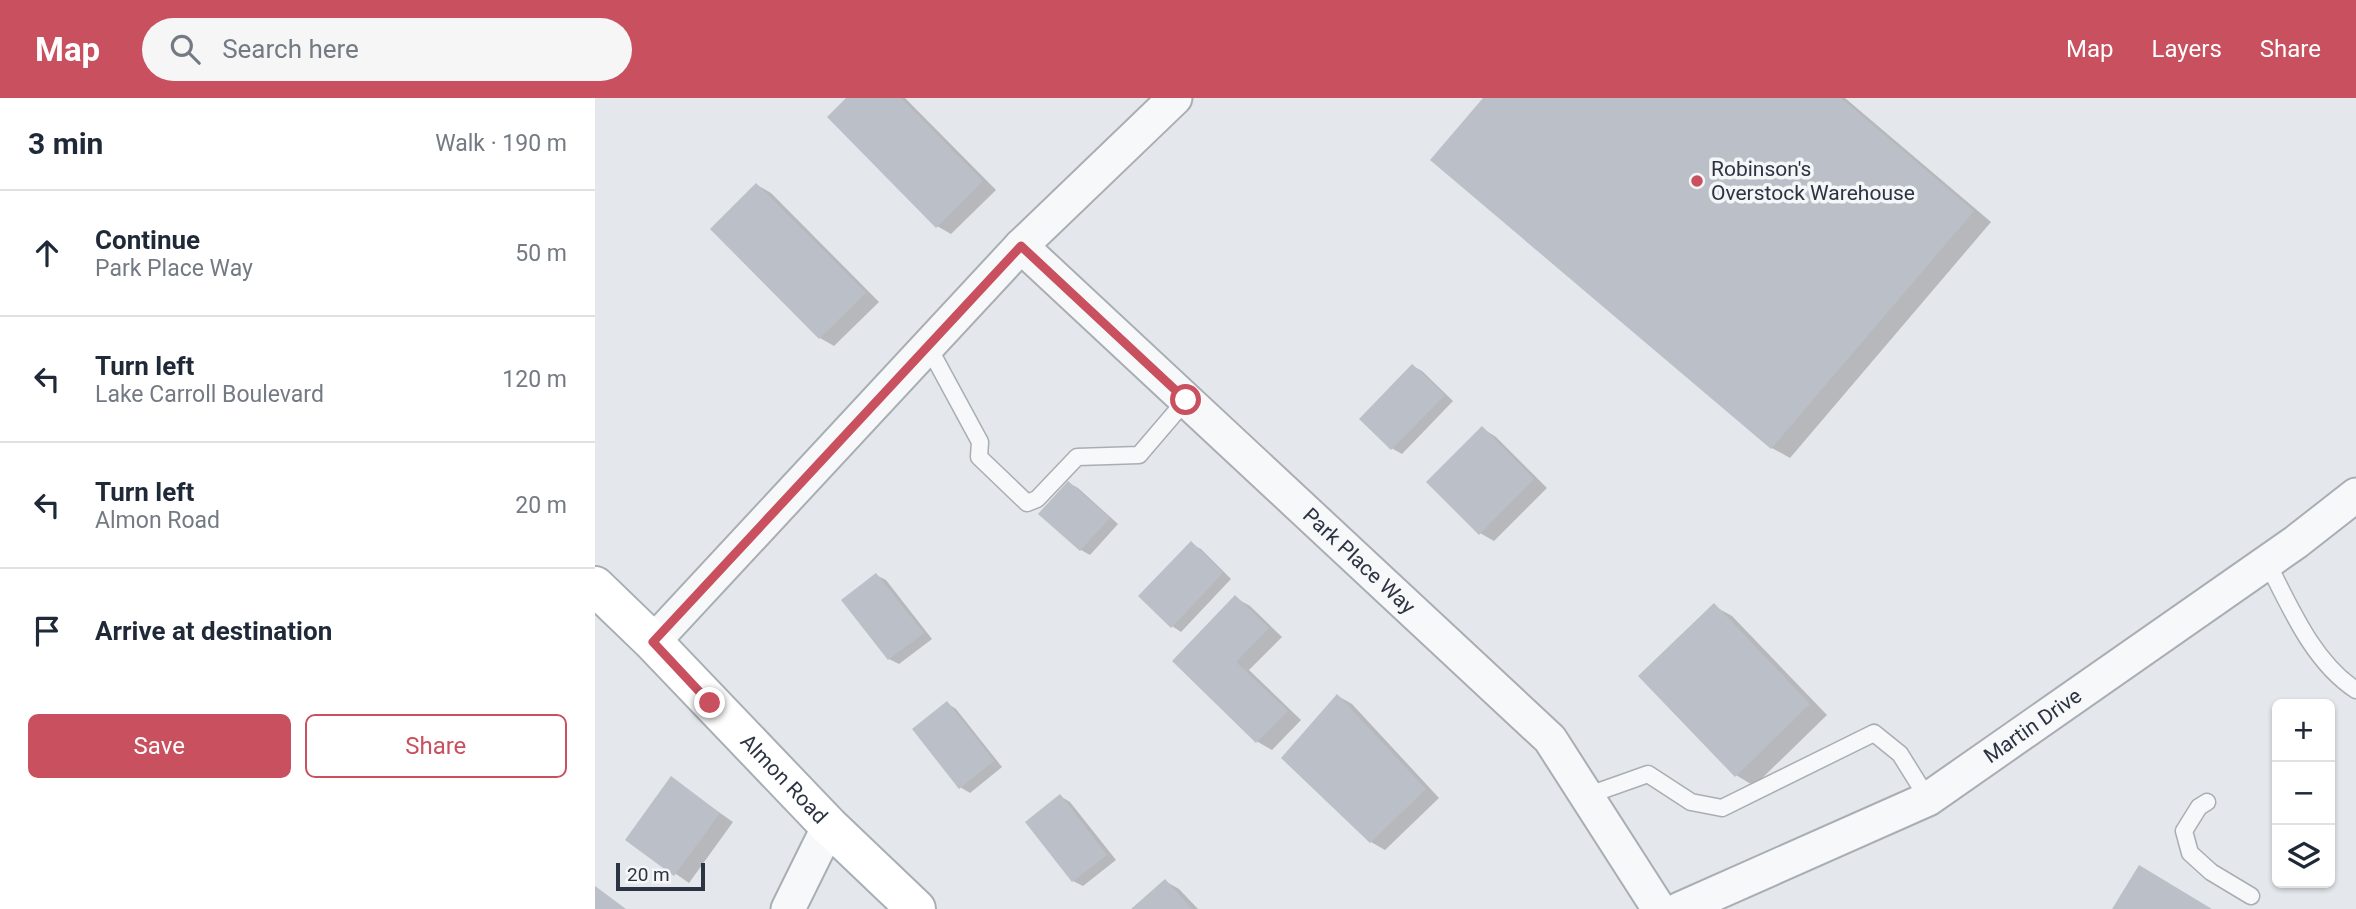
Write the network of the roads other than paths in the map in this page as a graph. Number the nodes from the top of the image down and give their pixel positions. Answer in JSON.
{"nodes":[{"id":1,"x":1175,"y":98,"type":"edge"},
{"id":2,"x":1021,"y":246,"type":"junction"},
{"id":3,"x":928,"y":346,"type":"junction"},
{"id":4,"x":1186,"y":400,"type":"junction"},
{"id":5,"x":2356,"y":495,"type":"edge"},
{"id":6,"x":2267,"y":562,"type":"junction"},
{"id":7,"x":595,"y":586,"type":"edge"},
{"id":8,"x":653,"y":642,"type":"junction"},
{"id":9,"x":2356,"y":690,"type":"edge"},
{"id":10,"x":1585,"y":796,"type":"junction"},
{"id":11,"x":1928,"y":799,"type":"junction"},
{"id":12,"x":2207,"y":802,"type":"dead end"},
{"id":13,"x":829,"y":826,"type":"junction"},
{"id":14,"x":2251,"y":896,"type":"dead end"},
{"id":15,"x":788,"y":909,"type":"edge"},
{"id":16,"x":916,"y":909,"type":"edge"},
{"id":17,"x":1659,"y":909,"type":"edge"},
{"id":18,"x":1680,"y":909,"type":"edge"}],
"edges":[{"from":1,"to":2,"type":"street"},
{"from":2,"to":3,"type":"street"},
{"from":2,"to":4,"type":"street","name":"Park Place Way"},
{"from":3,"to":4,"type":"lane"},
{"from":3,"to":8,"type":"street"},
{"from":4,"to":10,"type":"street","name":"Park Place Way"},
{"from":5,"to":6,"type":"street","name":"Martin Drive"},
{"from":6,"to":9,"type":"lane"},
{"from":6,"to":11,"type":"street","name":"Martin Drive"},
{"from":7,"to":8,"type":"street","name":"Almon Road"},
{"from":8,"to":13,"type":"street","name":"Almon Road"},
{"from":10,"to":11,"type":"lane"},
{"from":10,"to":17,"type":"street","name":"Park Place Way"},
{"from":11,"to":18,"type":"street","name":"Martin Drive"},
{"from":12,"to":14,"type":"lane"},
{"from":13,"to":15,"type":"street"},
{"from":13,"to":16,"type":"street","name":"Almon Road"}]}
